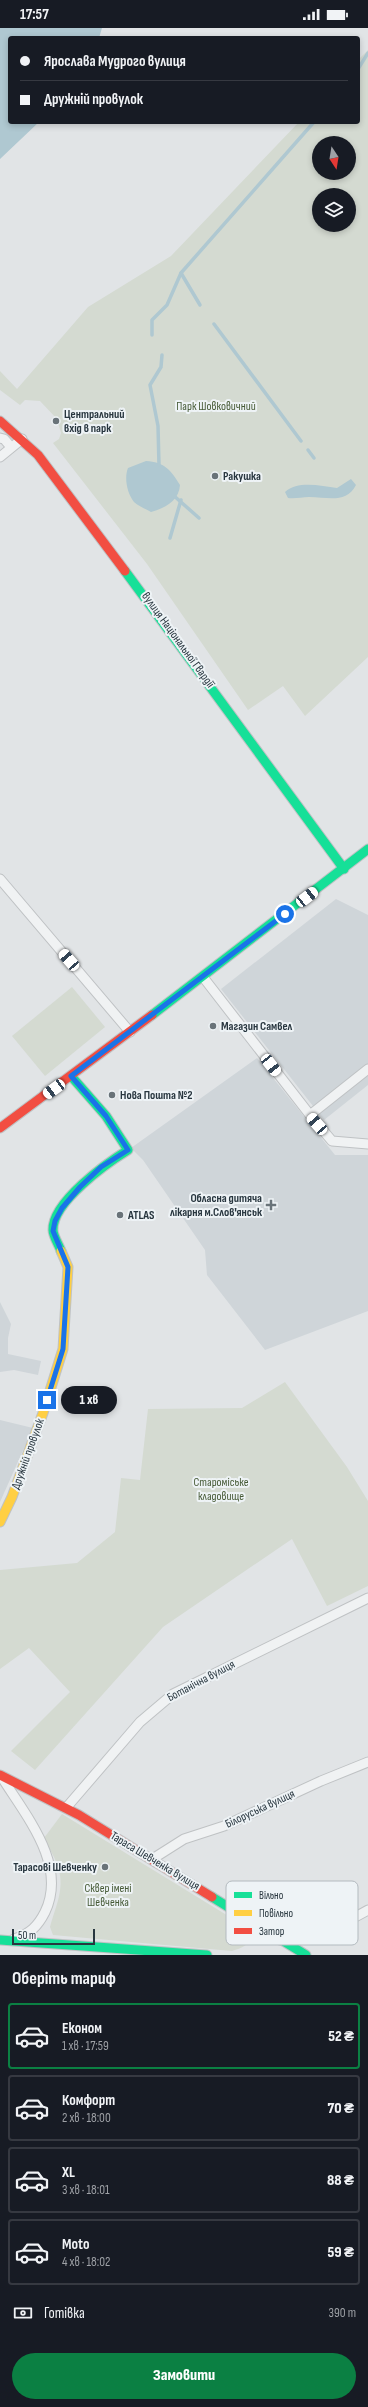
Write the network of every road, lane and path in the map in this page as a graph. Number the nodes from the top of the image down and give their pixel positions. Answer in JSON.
{"nodes":[{"id":1,"x":0,"y":422,"type":"edge"},
{"id":2,"x":0,"y":438,"type":"edge"},
{"id":3,"x":22,"y":440,"type":"junction"},
{"id":4,"x":11,"y":447,"type":"junction"},
{"id":5,"x":0,"y":456,"type":"edge"},
{"id":6,"x":368,"y":849,"type":"edge"},
{"id":7,"x":344,"y":868,"type":"junction"},
{"id":8,"x":0,"y":879,"type":"edge"},
{"id":9,"x":203,"y":977,"type":"junction"},
{"id":10,"x":130,"y":1032,"type":"junction"},
{"id":11,"x":368,"y":1069,"type":"edge"},
{"id":12,"x":71,"y":1076,"type":"junction"},
{"id":13,"x":310,"y":1115,"type":"junction"},
{"id":14,"x":0,"y":1128,"type":"edge"},
{"id":15,"x":368,"y":1144,"type":"edge"},
{"id":16,"x":0,"y":1522,"type":"edge"},
{"id":17,"x":368,"y":1598,"type":"edge"},
{"id":18,"x":368,"y":1762,"type":"edge"},
{"id":19,"x":0,"y":1775,"type":"edge"},
{"id":20,"x":66,"y":1808,"type":"junction"},
{"id":21,"x":154,"y":1858,"type":"junction"},
{"id":22,"x":226,"y":1905,"type":"edge"},
{"id":23,"x":368,"y":1910,"type":"edge"},
{"id":24,"x":358,"y":1916,"type":"edge"},
{"id":25,"x":0,"y":1940,"type":"edge"},
{"id":26,"x":11,"y":1940,"type":"junction"},
{"id":27,"x":289,"y":1945,"type":"edge"},
{"id":28,"x":207,"y":1955,"type":"edge"},
{"id":29,"x":306,"y":1955,"type":"edge"}],
"edges":[{"from":1,"to":3,"type":"street","name":"вулиця Національної Гвардії"},
{"from":2,"to":4,"type":"street"},
{"from":3,"to":4,"type":"street"},
{"from":3,"to":7,"type":"street","name":"вулиця Національної Гвардії"},
{"from":4,"to":5,"type":"street"},
{"from":6,"to":7,"type":"street"},
{"from":7,"to":9,"type":"street"},
{"from":8,"to":10,"type":"street"},
{"from":9,"to":10,"type":"street"},
{"from":9,"to":13,"type":"street"},
{"from":10,"to":12,"type":"street"},
{"from":11,"to":13,"type":"street"},
{"from":12,"to":14,"type":"street"},
{"from":12,"to":16,"type":"street","name":"Дружній провулок"},
{"from":13,"to":15,"type":"street"},
{"from":17,"to":20,"type":"street","name":"Ботанічна вулиця"},
{"from":18,"to":21,"type":"street","name":"Білоруська вулиця"},
{"from":19,"to":20,"type":"street","name":"Тараса Шевченка вулиця"},
{"from":19,"to":26,"type":"street"},
{"from":20,"to":21,"type":"street","name":"Тараса Шевченка вулиця"},
{"from":21,"to":22,"type":"street","name":"Тараса Шевченка вулиця"},
{"from":23,"to":24,"type":"street"},
{"from":25,"to":26,"type":"street"},
{"from":26,"to":28,"type":"street"},
{"from":27,"to":29,"type":"street","name":"Тараса Шевченка вулиця"}]}
